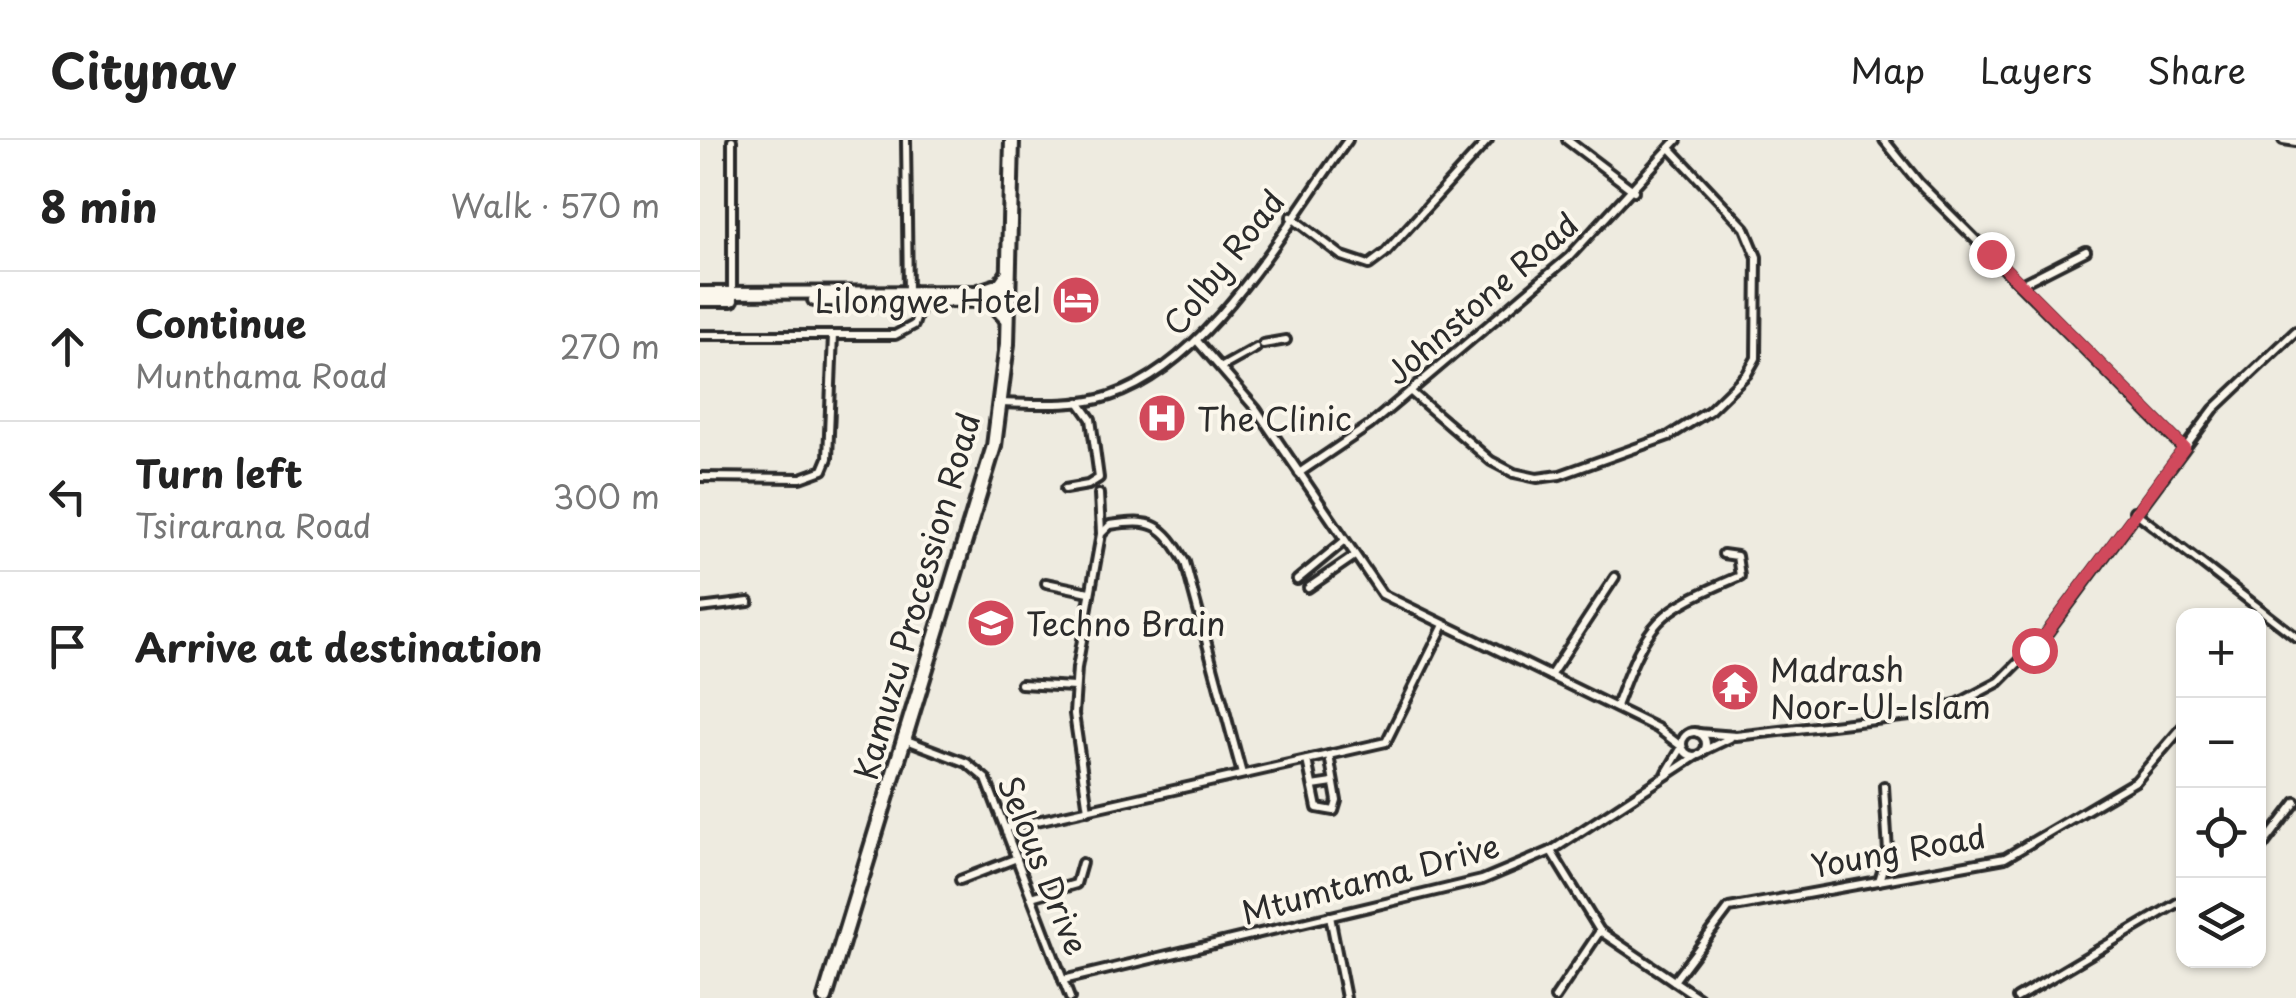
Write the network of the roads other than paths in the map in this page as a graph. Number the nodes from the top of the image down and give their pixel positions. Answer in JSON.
{"nodes":[{"id":1,"x":732,"y":140,"type":"edge"},
{"id":2,"x":906,"y":140,"type":"edge"},
{"id":3,"x":1012,"y":140,"type":"edge"},
{"id":4,"x":1348,"y":140,"type":"edge"},
{"id":5,"x":1488,"y":140,"type":"edge"},
{"id":6,"x":1567,"y":140,"type":"edge"},
{"id":7,"x":1676,"y":140,"type":"edge"},
{"id":8,"x":1884,"y":140,"type":"edge"},
{"id":9,"x":2282,"y":140,"type":"edge"},
{"id":10,"x":2296,"y":142,"type":"edge"},
{"id":11,"x":1670,"y":148,"type":"junction"},
{"id":12,"x":1634,"y":191,"type":"junction"},
{"id":13,"x":1291,"y":218,"type":"junction"},
{"id":14,"x":2086,"y":251,"type":"dead end"},
{"id":15,"x":1009,"y":273,"type":"junction"},
{"id":16,"x":2021,"y":284,"type":"junction"},
{"id":17,"x":976,"y":293,"type":"junction"},
{"id":18,"x":700,"y":296,"type":"edge"},
{"id":19,"x":732,"y":296,"type":"junction"},
{"id":20,"x":908,"y":296,"type":"junction"},
{"id":21,"x":923,"y":296,"type":"junction"},
{"id":22,"x":1008,"y":297,"type":"junction"},
{"id":23,"x":990,"y":301,"type":"junction"},
{"id":24,"x":1007,"y":319,"type":"junction"},
{"id":25,"x":2296,"y":331,"type":"edge"},
{"id":26,"x":833,"y":334,"type":"junction"},
{"id":27,"x":700,"y":335,"type":"edge"},
{"id":28,"x":1286,"y":340,"type":"dead end"},
{"id":29,"x":1198,"y":342,"type":"junction"},
{"id":30,"x":1222,"y":367,"type":"junction"},
{"id":31,"x":1411,"y":392,"type":"junction"},
{"id":32,"x":1079,"y":401,"type":"junction"},
{"id":33,"x":1001,"y":403,"type":"junction"},
{"id":34,"x":2184,"y":448,"type":"junction"},
{"id":35,"x":1299,"y":473,"type":"junction"},
{"id":36,"x":700,"y":477,"type":"edge"},
{"id":37,"x":1065,"y":489,"type":"dead end"},
{"id":38,"x":1100,"y":494,"type":"dead end"},
{"id":39,"x":2134,"y":511,"type":"junction"},
{"id":40,"x":1101,"y":534,"type":"junction"},
{"id":41,"x":1343,"y":542,"type":"junction"},
{"id":42,"x":1723,"y":554,"type":"dead end"},
{"id":43,"x":1353,"y":557,"type":"junction"},
{"id":44,"x":1614,"y":578,"type":"dead end"},
{"id":45,"x":1298,"y":580,"type":"dead end"},
{"id":46,"x":1046,"y":583,"type":"dead end"},
{"id":47,"x":1308,"y":588,"type":"dead end"},
{"id":48,"x":1089,"y":592,"type":"junction"},
{"id":49,"x":749,"y":602,"type":"dead end"},
{"id":50,"x":700,"y":608,"type":"edge"},
{"id":51,"x":2267,"y":615,"type":"joint"},
{"id":52,"x":1444,"y":628,"type":"junction"},
{"id":53,"x":2296,"y":638,"type":"edge"},
{"id":54,"x":1550,"y":676,"type":"junction"},
{"id":55,"x":1021,"y":684,"type":"dead end"},
{"id":56,"x":1075,"y":688,"type":"junction"},
{"id":57,"x":1616,"y":706,"type":"junction"},
{"id":58,"x":1657,"y":728,"type":"junction"},
{"id":59,"x":1694,"y":733,"type":"junction"},
{"id":60,"x":2176,"y":734,"type":"edge"},
{"id":61,"x":1736,"y":736,"type":"junction"},
{"id":62,"x":903,"y":739,"type":"junction"},
{"id":63,"x":1682,"y":747,"type":"junction"},
{"id":64,"x":1700,"y":754,"type":"junction"},
{"id":65,"x":1329,"y":755,"type":"junction"},
{"id":66,"x":1307,"y":760,"type":"junction"},
{"id":67,"x":1667,"y":772,"type":"junction"},
{"id":68,"x":1242,"y":774,"type":"junction"},
{"id":69,"x":1333,"y":784,"type":"junction"},
{"id":70,"x":1313,"y":786,"type":"junction"},
{"id":71,"x":1884,"y":786,"type":"dead end"},
{"id":72,"x":2296,"y":802,"type":"edge"},
{"id":73,"x":1088,"y":810,"type":"junction"},
{"id":74,"x":1006,"y":828,"type":"junction"},
{"id":75,"x":2266,"y":841,"type":"edge"},
{"id":76,"x":1551,"y":851,"type":"junction"},
{"id":77,"x":1017,"y":858,"type":"junction"},
{"id":78,"x":1082,"y":863,"type":"dead end"},
{"id":79,"x":960,"y":880,"type":"dead end"},
{"id":80,"x":1879,"y":880,"type":"junction"},
{"id":81,"x":1032,"y":897,"type":"junction"},
{"id":82,"x":2176,"y":904,"type":"edge"},
{"id":83,"x":1330,"y":916,"type":"junction"},
{"id":84,"x":1600,"y":931,"type":"junction"},
{"id":85,"x":1063,"y":980,"type":"junction"},
{"id":86,"x":1674,"y":981,"type":"junction"},
{"id":87,"x":825,"y":998,"type":"edge"},
{"id":88,"x":1070,"y":998,"type":"edge"},
{"id":89,"x":1346,"y":998,"type":"edge"},
{"id":90,"x":1556,"y":998,"type":"edge"},
{"id":91,"x":1699,"y":998,"type":"edge"},
{"id":92,"x":2017,"y":998,"type":"edge"}],
"edges":[{"from":1,"to":19,"type":"street"},
{"from":2,"to":20,"type":"street"},
{"from":3,"to":15,"type":"highway","name":"Kamuzu Procession Road"},
{"from":4,"to":13,"type":"street","name":"Colby Road"},
{"from":5,"to":13,"type":"street"},
{"from":6,"to":12,"type":"street"},
{"from":7,"to":11,"type":"street","name":"Johnstone Road"},
{"from":8,"to":16,"type":"street"},
{"from":9,"to":10,"type":"street"},
{"from":11,"to":12,"type":"street","name":"Johnstone Road"},
{"from":11,"to":31,"type":"street"},
{"from":12,"to":31,"type":"street","name":"Johnstone Road"},
{"from":13,"to":29,"type":"street","name":"Colby Road"},
{"from":14,"to":16,"type":"street"},
{"from":15,"to":17,"type":"highway"},
{"from":15,"to":22,"type":"highway","name":"Kamuzu Procession Road"},
{"from":16,"to":34,"type":"street"},
{"from":17,"to":21,"type":"main road"},
{"from":17,"to":22,"type":"main road"},
{"from":18,"to":19,"type":"main road"},
{"from":19,"to":20,"type":"main road"},
{"from":20,"to":21,"type":"main road"},
{"from":21,"to":23,"type":"main road"},
{"from":21,"to":26,"type":"street"},
{"from":22,"to":23,"type":"main road"},
{"from":22,"to":24,"type":"highway","name":"Kamuzu Procession Road"},
{"from":23,"to":24,"type":"highway"},
{"from":24,"to":33,"type":"highway","name":"Kamuzu Procession Road"},
{"from":25,"to":34,"type":"street"},
{"from":26,"to":27,"type":"street"},
{"from":26,"to":36,"type":"street"},
{"from":28,"to":30,"type":"street"},
{"from":29,"to":30,"type":"street"},
{"from":29,"to":32,"type":"street","name":"Colby Road"},
{"from":30,"to":35,"type":"street"},
{"from":31,"to":35,"type":"street","name":"Johnstone Road"},
{"from":32,"to":33,"type":"street","name":"Colby Road"},
{"from":32,"to":37,"type":"street"},
{"from":33,"to":62,"type":"highway","name":"Kamuzu Procession Road"},
{"from":34,"to":39,"type":"street"},
{"from":35,"to":41,"type":"street"},
{"from":38,"to":40,"type":"street"},
{"from":39,"to":51,"type":"street"},
{"from":39,"to":61,"type":"street"},
{"from":40,"to":48,"type":"street"},
{"from":40,"to":68,"type":"street"},
{"from":41,"to":43,"type":"street"},
{"from":41,"to":45,"type":"street"},
{"from":42,"to":57,"type":"street"},
{"from":43,"to":47,"type":"street"},
{"from":43,"to":52,"type":"street"},
{"from":44,"to":54,"type":"street"},
{"from":46,"to":48,"type":"street"},
{"from":48,"to":56,"type":"street"},
{"from":49,"to":50,"type":"street"},
{"from":51,"to":53,"type":"street"},
{"from":52,"to":54,"type":"street"},
{"from":52,"to":65,"type":"street"},
{"from":54,"to":57,"type":"street"},
{"from":55,"to":56,"type":"street"},
{"from":56,"to":73,"type":"street"},
{"from":57,"to":58,"type":"street"},
{"from":58,"to":59,"type":"street"},
{"from":58,"to":63,"type":"street"},
{"from":59,"to":61,"type":"street"},
{"from":59,"to":63,"type":"street"},
{"from":59,"to":64,"type":"street"},
{"from":60,"to":80,"type":"street","name":"Young Road"},
{"from":61,"to":64,"type":"street","name":"Mtumtama Drive"},
{"from":62,"to":74,"type":"street","name":"Selous Drive"},
{"from":62,"to":87,"type":"highway","name":"Kamuzu Procession Road"},
{"from":63,"to":64,"type":"street"},
{"from":63,"to":67,"type":"street"},
{"from":64,"to":67,"type":"street","name":"Mtumtama Drive"},
{"from":65,"to":66,"type":"street"},
{"from":65,"to":69,"type":"street"},
{"from":66,"to":68,"type":"street"},
{"from":66,"to":70,"type":"street"},
{"from":67,"to":76,"type":"street","name":"Mtumtama Drive"},
{"from":68,"to":73,"type":"street"},
{"from":69,"to":70,"type":"street"},
{"from":69,"to":70,"type":"street"},
{"from":71,"to":80,"type":"street"},
{"from":72,"to":75,"type":"street"},
{"from":73,"to":74,"type":"street"},
{"from":74,"to":77,"type":"street","name":"Selous Drive"},
{"from":76,"to":83,"type":"street","name":"Mtumtama Drive"},
{"from":76,"to":84,"type":"street"},
{"from":77,"to":79,"type":"street"},
{"from":77,"to":81,"type":"street","name":"Selous Drive"},
{"from":78,"to":81,"type":"street"},
{"from":80,"to":86,"type":"street","name":"Young Road"},
{"from":81,"to":85,"type":"street","name":"Selous Drive"},
{"from":82,"to":92,"type":"street"},
{"from":83,"to":85,"type":"street","name":"Mtumtama Drive"},
{"from":83,"to":89,"type":"street"},
{"from":84,"to":86,"type":"street"},
{"from":84,"to":90,"type":"street"},
{"from":85,"to":88,"type":"street","name":"Selous Drive"},
{"from":86,"to":91,"type":"street"}]}
